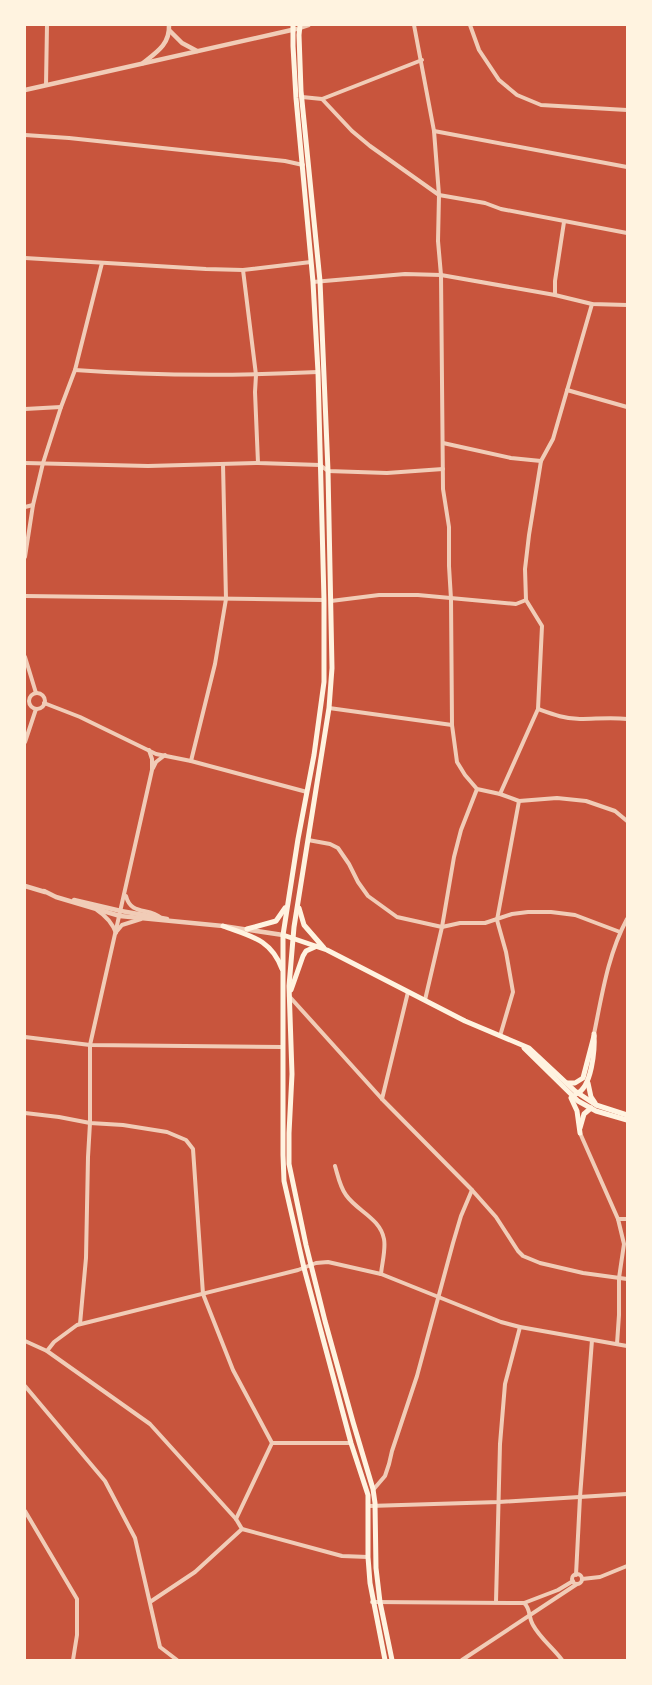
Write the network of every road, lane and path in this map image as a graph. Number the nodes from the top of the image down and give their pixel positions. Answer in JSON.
{"nodes":[{"id":1,"x":47,"y":25,"type":"edge"},
{"id":2,"x":309,"y":25,"type":"edge"},
{"id":3,"x":414,"y":25,"type":"edge"},
{"id":4,"x":470,"y":25,"type":"edge"},
{"id":5,"x":300,"y":27,"type":"edge"},
{"id":6,"x":170,"y":28,"type":"edge"},
{"id":7,"x":293,"y":28,"type":"edge"},
{"id":8,"x":197,"y":51,"type":"junction"},
{"id":9,"x":422,"y":60,"type":"junction"},
{"id":10,"x":142,"y":64,"type":"junction"},
{"id":11,"x":46,"y":85,"type":"junction"},
{"id":12,"x":25,"y":90,"type":"edge"},
{"id":13,"x":302,"y":97,"type":"junction"},
{"id":14,"x":322,"y":99,"type":"junction"},
{"id":15,"x":627,"y":110,"type":"edge"},
{"id":16,"x":434,"y":131,"type":"junction"},
{"id":17,"x":25,"y":135,"type":"edge"},
{"id":18,"x":303,"y":165,"type":"junction"},
{"id":19,"x":627,"y":167,"type":"edge"},
{"id":20,"x":439,"y":195,"type":"junction"},
{"id":21,"x":564,"y":222,"type":"junction"},
{"id":22,"x":627,"y":233,"type":"edge"},
{"id":23,"x":25,"y":258,"type":"edge"},
{"id":24,"x":312,"y":262,"type":"junction"},
{"id":25,"x":102,"y":263,"type":"junction"},
{"id":26,"x":243,"y":270,"type":"junction"},
{"id":27,"x":441,"y":275,"type":"junction"},
{"id":28,"x":320,"y":281,"type":"junction"},
{"id":29,"x":313,"y":282,"type":"junction"},
{"id":30,"x":555,"y":295,"type":"junction"},
{"id":31,"x":592,"y":304,"type":"junction"},
{"id":32,"x":627,"y":305,"type":"edge"},
{"id":33,"x":75,"y":370,"type":"junction"},
{"id":34,"x":318,"y":372,"type":"junction"},
{"id":35,"x":256,"y":375,"type":"junction"},
{"id":36,"x":567,"y":390,"type":"junction"},
{"id":37,"x":61,"y":407,"type":"junction"},
{"id":38,"x":627,"y":407,"type":"edge"},
{"id":39,"x":25,"y":410,"type":"edge"},
{"id":40,"x":443,"y":444,"type":"junction"},
{"id":41,"x":540,"y":461,"type":"junction"},
{"id":42,"x":25,"y":463,"type":"edge"},
{"id":43,"x":43,"y":463,"type":"junction"},
{"id":44,"x":258,"y":463,"type":"junction"},
{"id":45,"x":223,"y":464,"type":"junction"},
{"id":46,"x":320,"y":465,"type":"junction"},
{"id":47,"x":444,"y":469,"type":"junction"},
{"id":48,"x":328,"y":471,"type":"junction"},
{"id":49,"x":33,"y":506,"type":"junction"},
{"id":50,"x":25,"y":507,"type":"edge"},
{"id":51,"x":25,"y":557,"type":"edge"},
{"id":52,"x":25,"y":596,"type":"edge"},
{"id":53,"x":226,"y":599,"type":"junction"},
{"id":54,"x":451,"y":599,"type":"junction"},
{"id":55,"x":324,"y":600,"type":"junction"},
{"id":56,"x":526,"y":600,"type":"junction"},
{"id":57,"x":331,"y":602,"type":"junction"},
{"id":58,"x":25,"y":658,"type":"edge"},
{"id":59,"x":36,"y":693,"type":"junction"},
{"id":60,"x":27,"y":699,"type":"edge"},
{"id":61,"x":44,"y":703,"type":"junction"},
{"id":62,"x":329,"y":708,"type":"junction"},
{"id":63,"x":36,"y":709,"type":"junction"},
{"id":64,"x":538,"y":709,"type":"junction"},
{"id":65,"x":627,"y":719,"type":"edge"},
{"id":66,"x":452,"y":725,"type":"junction"},
{"id":67,"x":25,"y":742,"type":"edge"},
{"id":68,"x":149,"y":750,"type":"junction"},
{"id":69,"x":166,"y":755,"type":"junction"},
{"id":70,"x":191,"y":761,"type":"junction"},
{"id":71,"x":152,"y":770,"type":"junction"},
{"id":72,"x":477,"y":789,"type":"junction"},
{"id":73,"x":306,"y":792,"type":"junction"},
{"id":74,"x":500,"y":794,"type":"junction"},
{"id":75,"x":519,"y":802,"type":"junction"},
{"id":76,"x":627,"y":821,"type":"edge"},
{"id":77,"x":308,"y":840,"type":"junction"},
{"id":78,"x":25,"y":886,"type":"edge"},
{"id":79,"x":44,"y":891,"type":"junction"},
{"id":80,"x":125,"y":893,"type":"junction"},
{"id":81,"x":298,"y":901,"type":"junction"},
{"id":82,"x":288,"y":903,"type":"junction"},
{"id":83,"x":97,"y":910,"type":"junction"},
{"id":84,"x":120,"y":914,"type":"junction"},
{"id":85,"x":161,"y":918,"type":"junction"},
{"id":86,"x":143,"y":919,"type":"junction"},
{"id":87,"x":627,"y":919,"type":"edge"},
{"id":88,"x":497,"y":920,"type":"junction"},
{"id":89,"x":176,"y":922,"type":"junction"},
{"id":90,"x":223,"y":926,"type":"junction"},
{"id":91,"x":442,"y":927,"type":"junction"},
{"id":92,"x":247,"y":930,"type":"junction"},
{"id":93,"x":620,"y":932,"type":"junction"},
{"id":94,"x":116,"y":933,"type":"junction"},
{"id":95,"x":283,"y":935,"type":"junction"},
{"id":96,"x":293,"y":937,"type":"junction"},
{"id":97,"x":316,"y":946,"type":"junction"},
{"id":98,"x":326,"y":950,"type":"junction"},
{"id":99,"x":283,"y":974,"type":"junction"},
{"id":100,"x":408,"y":992,"type":"junction"},
{"id":101,"x":289,"y":996,"type":"junction"},
{"id":102,"x":425,"y":1000,"type":"junction"},
{"id":103,"x":594,"y":1034,"type":"junction"},
{"id":104,"x":500,"y":1036,"type":"junction"},
{"id":105,"x":25,"y":1038,"type":"edge"},
{"id":106,"x":90,"y":1045,"type":"junction"},
{"id":107,"x":522,"y":1046,"type":"junction"},
{"id":108,"x":282,"y":1047,"type":"junction"},
{"id":109,"x":589,"y":1078,"type":"junction"},
{"id":110,"x":566,"y":1083,"type":"junction"},
{"id":111,"x":570,"y":1094,"type":"junction"},
{"id":112,"x":579,"y":1094,"type":"junction"},
{"id":113,"x":382,"y":1099,"type":"junction"},
{"id":114,"x":596,"y":1105,"type":"junction"},
{"id":115,"x":589,"y":1108,"type":"junction"},
{"id":116,"x":25,"y":1113,"type":"edge"},
{"id":117,"x":627,"y":1115,"type":"edge"},
{"id":118,"x":627,"y":1120,"type":"edge"},
{"id":119,"x":90,"y":1123,"type":"junction"},
{"id":120,"x":580,"y":1133,"type":"junction"},
{"id":121,"x":335,"y":1166,"type":"dead end"},
{"id":122,"x":472,"y":1190,"type":"junction"},
{"id":123,"x":627,"y":1219,"type":"edge"},
{"id":124,"x":618,"y":1220,"type":"junction"},
{"id":125,"x":311,"y":1265,"type":"junction"},
{"id":126,"x":304,"y":1268,"type":"junction"},
{"id":127,"x":381,"y":1274,"type":"junction"},
{"id":128,"x":619,"y":1278,"type":"junction"},
{"id":129,"x":627,"y":1279,"type":"edge"},
{"id":130,"x":204,"y":1294,"type":"junction"},
{"id":131,"x":439,"y":1298,"type":"junction"},
{"id":132,"x":80,"y":1324,"type":"junction"},
{"id":133,"x":520,"y":1327,"type":"junction"},
{"id":134,"x":592,"y":1340,"type":"junction"},
{"id":135,"x":25,"y":1341,"type":"edge"},
{"id":136,"x":617,"y":1344,"type":"junction"},
{"id":137,"x":627,"y":1346,"type":"edge"},
{"id":138,"x":47,"y":1351,"type":"junction"},
{"id":139,"x":25,"y":1386,"type":"edge"},
{"id":140,"x":272,"y":1443,"type":"junction"},
{"id":141,"x":352,"y":1443,"type":"junction"},
{"id":142,"x":373,"y":1489,"type":"junction"},
{"id":143,"x":368,"y":1494,"type":"junction"},
{"id":144,"x":627,"y":1494,"type":"edge"},
{"id":145,"x":580,"y":1498,"type":"junction"},
{"id":146,"x":499,"y":1502,"type":"junction"},
{"id":147,"x":372,"y":1506,"type":"junction"},
{"id":148,"x":25,"y":1511,"type":"edge"},
{"id":149,"x":236,"y":1519,"type":"junction"},
{"id":150,"x":242,"y":1530,"type":"junction"},
{"id":151,"x":368,"y":1557,"type":"junction"},
{"id":152,"x":627,"y":1566,"type":"edge"},
{"id":153,"x":576,"y":1575,"type":"junction"},
{"id":154,"x":582,"y":1579,"type":"junction"},
{"id":155,"x":572,"y":1581,"type":"junction"},
{"id":156,"x":577,"y":1584,"type":"junction"},
{"id":157,"x":150,"y":1602,"type":"junction"},
{"id":158,"x":372,"y":1602,"type":"junction"},
{"id":159,"x":380,"y":1602,"type":"junction"},
{"id":160,"x":496,"y":1602,"type":"junction"},
{"id":161,"x":524,"y":1603,"type":"junction"},
{"id":162,"x":528,"y":1616,"type":"junction"},
{"id":163,"x":73,"y":1660,"type":"edge"},
{"id":164,"x":178,"y":1660,"type":"edge"},
{"id":165,"x":384,"y":1660,"type":"edge"},
{"id":166,"x":392,"y":1660,"type":"edge"},
{"id":167,"x":462,"y":1660,"type":"edge"},
{"id":168,"x":562,"y":1660,"type":"edge"}],
"edges":[{"from":1,"to":11,"type":"street"},
{"from":2,"to":5,"type":"street"},
{"from":3,"to":9,"type":"street"},
{"from":4,"to":15,"type":"street"},
{"from":5,"to":7,"type":"street"},
{"from":5,"to":13,"type":"main road"},
{"from":6,"to":8,"type":"street"},
{"from":6,"to":10,"type":"street"},
{"from":7,"to":8,"type":"street"},
{"from":7,"to":18,"type":"main road"},
{"from":8,"to":10,"type":"street"},
{"from":9,"to":14,"type":"street"},
{"from":9,"to":16,"type":"street"},
{"from":10,"to":11,"type":"street"},
{"from":11,"to":12,"type":"street"},
{"from":13,"to":14,"type":"street"},
{"from":13,"to":28,"type":"main road"},
{"from":14,"to":20,"type":"street"},
{"from":16,"to":19,"type":"street"},
{"from":16,"to":20,"type":"street"},
{"from":17,"to":18,"type":"street"},
{"from":18,"to":24,"type":"main road"},
{"from":20,"to":21,"type":"street"},
{"from":20,"to":27,"type":"street"},
{"from":21,"to":22,"type":"street"},
{"from":21,"to":30,"type":"street"},
{"from":23,"to":25,"type":"street"},
{"from":24,"to":26,"type":"street"},
{"from":24,"to":29,"type":"main road"},
{"from":25,"to":26,"type":"street"},
{"from":25,"to":33,"type":"street"},
{"from":26,"to":35,"type":"street"},
{"from":27,"to":28,"type":"street"},
{"from":27,"to":30,"type":"street"},
{"from":27,"to":40,"type":"street"},
{"from":28,"to":29,"type":"street"},
{"from":28,"to":48,"type":"main road"},
{"from":29,"to":34,"type":"main road"},
{"from":30,"to":31,"type":"street"},
{"from":31,"to":32,"type":"street"},
{"from":31,"to":36,"type":"street"},
{"from":33,"to":35,"type":"street"},
{"from":33,"to":37,"type":"street"},
{"from":34,"to":35,"type":"street"},
{"from":34,"to":46,"type":"main road"},
{"from":35,"to":44,"type":"street"},
{"from":36,"to":38,"type":"street"},
{"from":36,"to":41,"type":"street"},
{"from":37,"to":39,"type":"street"},
{"from":37,"to":43,"type":"street"},
{"from":40,"to":41,"type":"street"},
{"from":40,"to":47,"type":"street"},
{"from":41,"to":56,"type":"street"},
{"from":42,"to":43,"type":"street"},
{"from":43,"to":45,"type":"street"},
{"from":43,"to":49,"type":"street"},
{"from":44,"to":45,"type":"street"},
{"from":44,"to":46,"type":"street"},
{"from":45,"to":53,"type":"street"},
{"from":46,"to":48,"type":"street"},
{"from":46,"to":55,"type":"main road"},
{"from":47,"to":48,"type":"street"},
{"from":47,"to":54,"type":"street"},
{"from":48,"to":57,"type":"main road"},
{"from":49,"to":50,"type":"street"},
{"from":49,"to":51,"type":"street"},
{"from":52,"to":53,"type":"street"},
{"from":53,"to":55,"type":"street"},
{"from":53,"to":70,"type":"street"},
{"from":54,"to":56,"type":"street"},
{"from":54,"to":57,"type":"street"},
{"from":54,"to":66,"type":"street"},
{"from":55,"to":73,"type":"main road"},
{"from":56,"to":64,"type":"street"},
{"from":57,"to":62,"type":"main road"},
{"from":58,"to":59,"type":"street"},
{"from":59,"to":60,"type":"street"},
{"from":59,"to":61,"type":"street"},
{"from":60,"to":63,"type":"street"},
{"from":61,"to":63,"type":"street"},
{"from":61,"to":68,"type":"street"},
{"from":62,"to":66,"type":"street"},
{"from":62,"to":77,"type":"main road"},
{"from":63,"to":67,"type":"street"},
{"from":64,"to":65,"type":"street"},
{"from":64,"to":74,"type":"street"},
{"from":66,"to":72,"type":"street"},
{"from":68,"to":69,"type":"street"},
{"from":68,"to":71,"type":"street"},
{"from":69,"to":70,"type":"street"},
{"from":69,"to":71,"type":"street"},
{"from":70,"to":73,"type":"street"},
{"from":71,"to":80,"type":"street"},
{"from":72,"to":74,"type":"street"},
{"from":72,"to":91,"type":"street"},
{"from":73,"to":82,"type":"main road"},
{"from":74,"to":75,"type":"street"},
{"from":75,"to":76,"type":"street"},
{"from":75,"to":88,"type":"street"},
{"from":77,"to":81,"type":"main road"},
{"from":77,"to":91,"type":"street"},
{"from":78,"to":79,"type":"street"},
{"from":79,"to":83,"type":"street"},
{"from":79,"to":84,"type":"street"},
{"from":80,"to":84,"type":"street"},
{"from":80,"to":85,"type":"street"},
{"from":81,"to":96,"type":"main road"},
{"from":81,"to":98,"type":"main road"},
{"from":82,"to":92,"type":"main road"},
{"from":82,"to":95,"type":"main road"},
{"from":83,"to":84,"type":"street"},
{"from":83,"to":94,"type":"street"},
{"from":84,"to":85,"type":"street"},
{"from":84,"to":86,"type":"street"},
{"from":84,"to":94,"type":"street"},
{"from":85,"to":89,"type":"street"},
{"from":86,"to":89,"type":"street"},
{"from":86,"to":94,"type":"street"},
{"from":87,"to":93,"type":"street"},
{"from":88,"to":91,"type":"street"},
{"from":88,"to":93,"type":"street"},
{"from":88,"to":104,"type":"street"},
{"from":89,"to":90,"type":"street"},
{"from":90,"to":92,"type":"street"},
{"from":90,"to":99,"type":"main road"},
{"from":91,"to":102,"type":"street"},
{"from":92,"to":95,"type":"street"},
{"from":93,"to":103,"type":"street"},
{"from":94,"to":106,"type":"street"},
{"from":95,"to":96,"type":"main road"},
{"from":95,"to":99,"type":"main road"},
{"from":96,"to":97,"type":"main road"},
{"from":96,"to":101,"type":"main road"},
{"from":97,"to":98,"type":"main road"},
{"from":97,"to":101,"type":"main road"},
{"from":98,"to":100,"type":"main road"},
{"from":99,"to":108,"type":"main road"},
{"from":100,"to":102,"type":"main road"},
{"from":100,"to":113,"type":"street"},
{"from":101,"to":113,"type":"street"},
{"from":101,"to":125,"type":"main road"},
{"from":102,"to":104,"type":"main road"},
{"from":103,"to":109,"type":"main road"},
{"from":103,"to":110,"type":"main road"},
{"from":104,"to":107,"type":"main road"},
{"from":105,"to":106,"type":"street"},
{"from":106,"to":108,"type":"street"},
{"from":106,"to":119,"type":"street"},
{"from":107,"to":110,"type":"main road"},
{"from":107,"to":111,"type":"main road"},
{"from":108,"to":126,"type":"main road"},
{"from":109,"to":112,"type":"main road"},
{"from":109,"to":114,"type":"main road"},
{"from":110,"to":112,"type":"main road"},
{"from":111,"to":112,"type":"main road"},
{"from":111,"to":115,"type":"main road"},
{"from":111,"to":120,"type":"main road"},
{"from":112,"to":114,"type":"main road"},
{"from":113,"to":122,"type":"street"},
{"from":114,"to":115,"type":"main road"},
{"from":114,"to":117,"type":"main road"},
{"from":115,"to":118,"type":"main road"},
{"from":115,"to":120,"type":"main road"},
{"from":116,"to":119,"type":"street"},
{"from":119,"to":130,"type":"street"},
{"from":119,"to":132,"type":"street"},
{"from":120,"to":124,"type":"street"},
{"from":121,"to":127,"type":"street"},
{"from":122,"to":128,"type":"street"},
{"from":122,"to":131,"type":"street"},
{"from":123,"to":124,"type":"street"},
{"from":124,"to":128,"type":"street"},
{"from":125,"to":126,"type":"street"},
{"from":125,"to":127,"type":"street"},
{"from":125,"to":142,"type":"main road"},
{"from":126,"to":130,"type":"street"},
{"from":126,"to":141,"type":"main road"},
{"from":127,"to":131,"type":"street"},
{"from":128,"to":129,"type":"street"},
{"from":128,"to":136,"type":"street"},
{"from":130,"to":132,"type":"street"},
{"from":130,"to":140,"type":"street"},
{"from":131,"to":133,"type":"street"},
{"from":131,"to":142,"type":"street"},
{"from":132,"to":138,"type":"street"},
{"from":133,"to":134,"type":"street"},
{"from":133,"to":146,"type":"street"},
{"from":134,"to":136,"type":"street"},
{"from":134,"to":145,"type":"street"},
{"from":135,"to":138,"type":"street"},
{"from":136,"to":137,"type":"street"},
{"from":138,"to":149,"type":"street"},
{"from":139,"to":157,"type":"street"},
{"from":140,"to":141,"type":"street"},
{"from":140,"to":149,"type":"street"},
{"from":141,"to":143,"type":"main road"},
{"from":142,"to":143,"type":"street"},
{"from":142,"to":147,"type":"main road"},
{"from":143,"to":147,"type":"main road"},
{"from":144,"to":145,"type":"street"},
{"from":145,"to":146,"type":"street"},
{"from":145,"to":153,"type":"street"},
{"from":146,"to":147,"type":"street"},
{"from":146,"to":160,"type":"street"},
{"from":147,"to":151,"type":"main road"},
{"from":147,"to":159,"type":"main road"},
{"from":148,"to":163,"type":"street"},
{"from":149,"to":150,"type":"street"},
{"from":150,"to":151,"type":"street"},
{"from":150,"to":157,"type":"street"},
{"from":151,"to":158,"type":"main road"},
{"from":152,"to":154,"type":"street"},
{"from":153,"to":154,"type":"street"},
{"from":153,"to":155,"type":"street"},
{"from":154,"to":156,"type":"street"},
{"from":155,"to":156,"type":"street"},
{"from":155,"to":161,"type":"street"},
{"from":156,"to":162,"type":"street"},
{"from":157,"to":164,"type":"street"},
{"from":158,"to":159,"type":"street"},
{"from":158,"to":165,"type":"main road"},
{"from":159,"to":160,"type":"street"},
{"from":159,"to":166,"type":"main road"},
{"from":160,"to":161,"type":"street"},
{"from":161,"to":162,"type":"street"},
{"from":162,"to":167,"type":"street"},
{"from":162,"to":168,"type":"street"}]}
